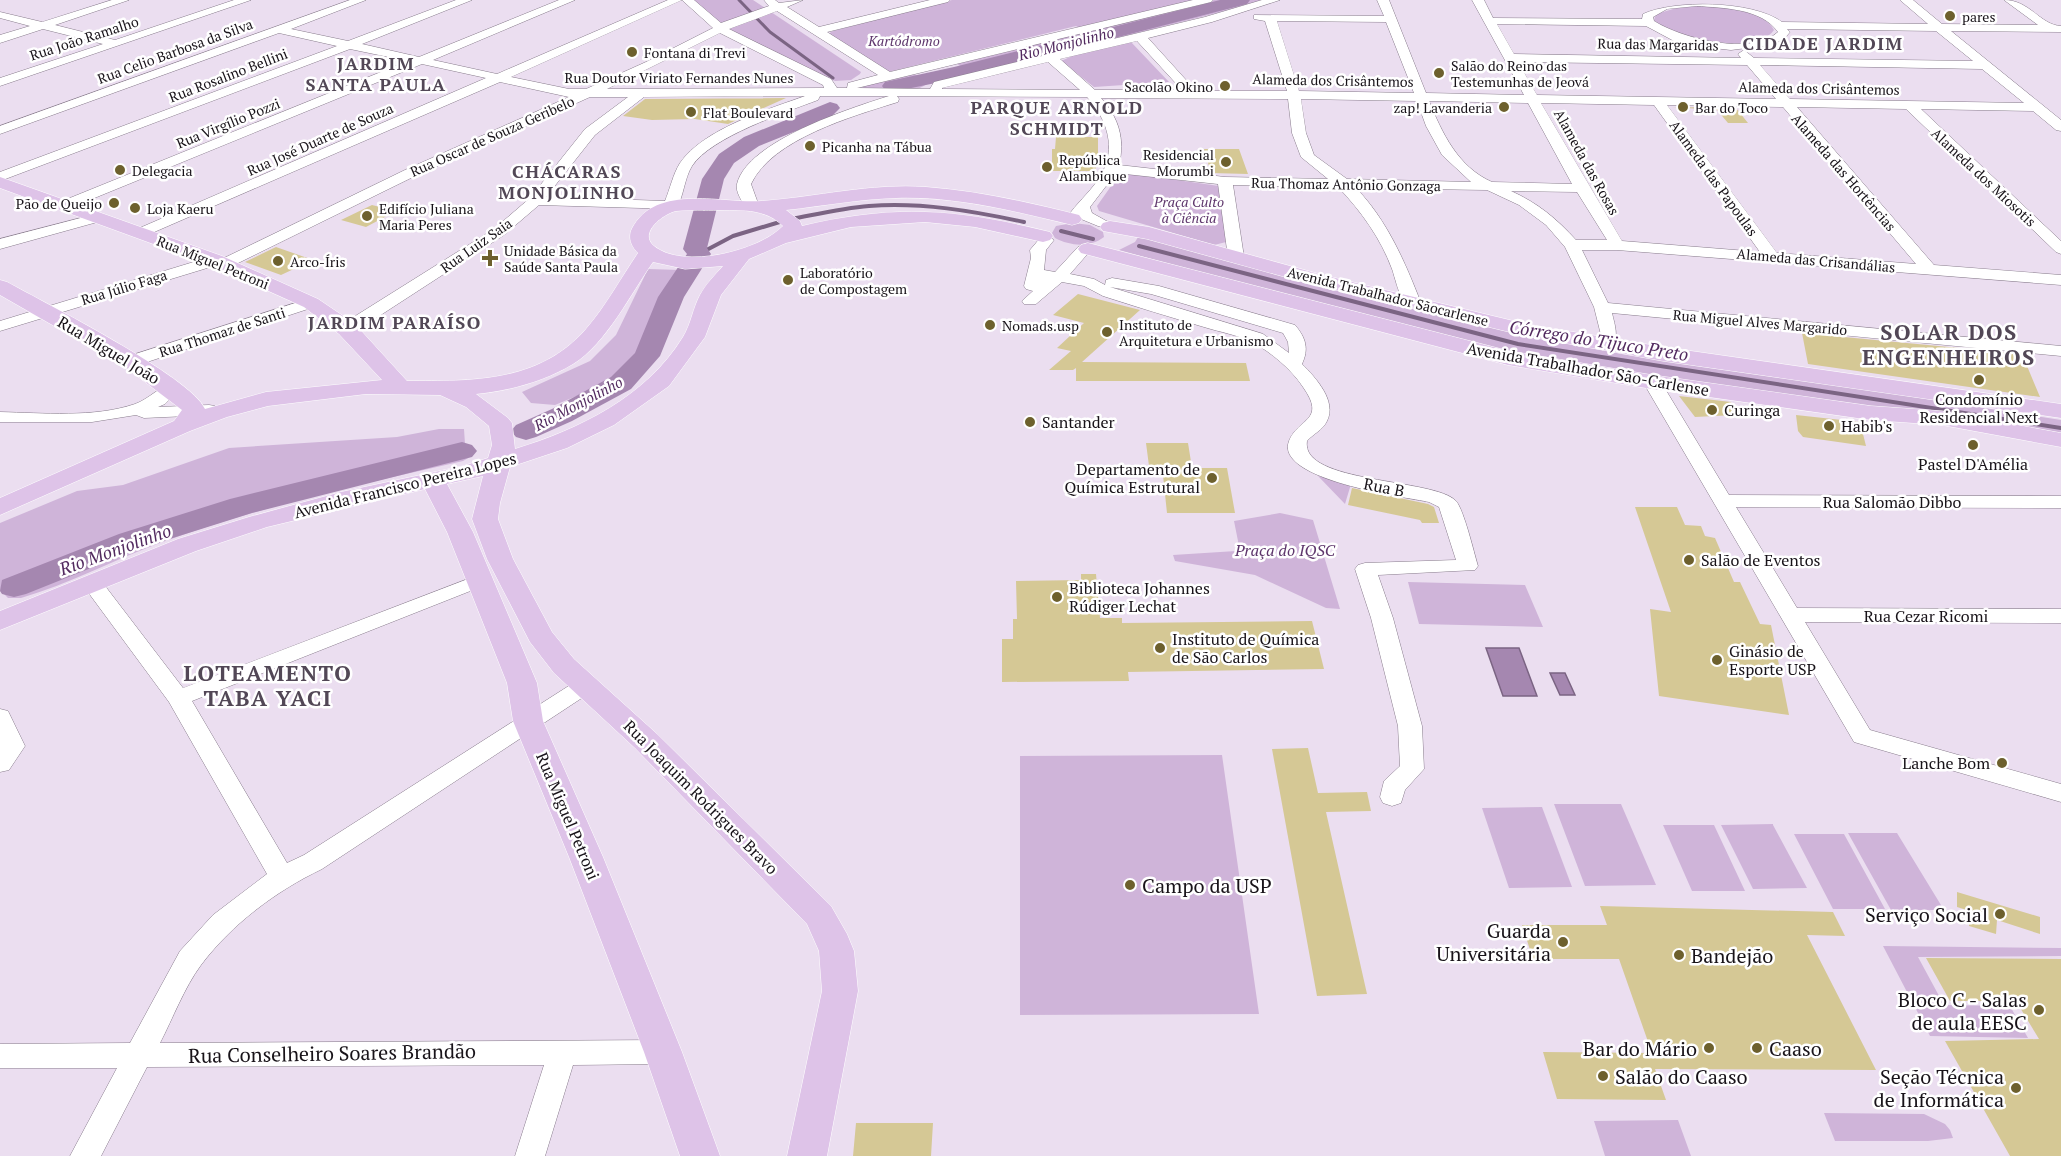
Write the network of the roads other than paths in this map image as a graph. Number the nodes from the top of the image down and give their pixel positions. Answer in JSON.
{"nodes":[{"id":1,"x":123,"y":0,"type":"edge"},
{"id":2,"x":246,"y":0,"type":"edge"},
{"id":3,"x":360,"y":0,"type":"edge"},
{"id":4,"x":466,"y":0,"type":"edge"},
{"id":5,"x":569,"y":0,"type":"edge"},
{"id":6,"x":677,"y":0,"type":"edge"},
{"id":7,"x":688,"y":0,"type":"edge"},
{"id":8,"x":797,"y":0,"type":"edge"},
{"id":9,"x":944,"y":0,"type":"edge"},
{"id":10,"x":1208,"y":0,"type":"edge"},
{"id":11,"x":1274,"y":0,"type":"edge"},
{"id":12,"x":1383,"y":0,"type":"edge"},
{"id":13,"x":1478,"y":0,"type":"edge"},
{"id":14,"x":1906,"y":0,"type":"edge"},
{"id":15,"x":2010,"y":0,"type":"edge"},
{"id":16,"x":1695,"y":2,"type":"edge"},
{"id":17,"x":769,"y":6,"type":"edge"},
{"id":18,"x":0,"y":15,"type":"edge"},
{"id":19,"x":1221,"y":16,"type":"junction"},
{"id":20,"x":1270,"y":17,"type":"junction"},
{"id":21,"x":1389,"y":19,"type":"junction"},
{"id":22,"x":1491,"y":21,"type":"junction"},
{"id":23,"x":1649,"y":23,"type":"junction"},
{"id":24,"x":1781,"y":25,"type":"junction"},
{"id":25,"x":42,"y":26,"type":"junction"},
{"id":26,"x":1940,"y":27,"type":"junction"},
{"id":27,"x":277,"y":29,"type":"junction"},
{"id":28,"x":721,"y":29,"type":"junction"},
{"id":29,"x":2055,"y":29,"type":"edge"},
{"id":30,"x":818,"y":31,"type":"junction"},
{"id":31,"x":1137,"y":36,"type":"junction"},
{"id":32,"x":2061,"y":37,"type":"edge"},
{"id":33,"x":0,"y":39,"type":"edge"},
{"id":34,"x":115,"y":44,"type":"junction"},
{"id":35,"x":351,"y":45,"type":"junction"},
{"id":36,"x":1737,"y":46,"type":"junction"},
{"id":37,"x":1511,"y":58,"type":"junction"},
{"id":38,"x":1052,"y":59,"type":"junction"},
{"id":39,"x":1749,"y":60,"type":"junction"},
{"id":40,"x":420,"y":61,"type":"junction"},
{"id":41,"x":1985,"y":65,"type":"junction"},
{"id":42,"x":907,"y":72,"type":"junction"},
{"id":43,"x":888,"y":76,"type":"junction"},
{"id":44,"x":496,"y":78,"type":"junction"},
{"id":45,"x":0,"y":82,"type":"edge"},
{"id":46,"x":936,"y":82,"type":"junction"},
{"id":47,"x":831,"y":92,"type":"junction"},
{"id":48,"x":641,"y":93,"type":"junction"},
{"id":49,"x":906,"y":93,"type":"junction"},
{"id":50,"x":588,"y":94,"type":"junction"},
{"id":51,"x":954,"y":94,"type":"junction"},
{"id":52,"x":1093,"y":94,"type":"junction"},
{"id":53,"x":1192,"y":94,"type":"junction"},
{"id":54,"x":1294,"y":95,"type":"junction"},
{"id":55,"x":1421,"y":96,"type":"junction"},
{"id":56,"x":1534,"y":98,"type":"junction"},
{"id":57,"x":1657,"y":100,"type":"junction"},
{"id":58,"x":1783,"y":101,"type":"junction"},
{"id":59,"x":1908,"y":104,"type":"junction"},
{"id":60,"x":2036,"y":107,"type":"junction"},
{"id":61,"x":2061,"y":127,"type":"edge"},
{"id":62,"x":0,"y":130,"type":"edge"},
{"id":63,"x":1112,"y":168,"type":"junction"},
{"id":64,"x":0,"y":177,"type":"edge"},
{"id":65,"x":1225,"y":181,"type":"junction"},
{"id":66,"x":0,"y":182,"type":"edge"},
{"id":67,"x":1344,"y":184,"type":"junction"},
{"id":68,"x":1496,"y":188,"type":"junction"},
{"id":69,"x":1582,"y":188,"type":"junction"},
{"id":70,"x":536,"y":201,"type":"junction"},
{"id":71,"x":65,"y":205,"type":"junction"},
{"id":72,"x":679,"y":206,"type":"junction"},
{"id":73,"x":752,"y":206,"type":"junction"},
{"id":74,"x":1076,"y":215,"type":"junction"},
{"id":75,"x":96,"y":218,"type":"junction"},
{"id":76,"x":1106,"y":225,"type":"junction"},
{"id":77,"x":140,"y":233,"type":"junction"},
{"id":78,"x":778,"y":239,"type":"junction"},
{"id":79,"x":1042,"y":242,"type":"junction"},
{"id":80,"x":0,"y":244,"type":"edge"},
{"id":81,"x":1572,"y":245,"type":"junction"},
{"id":82,"x":1617,"y":245,"type":"junction"},
{"id":83,"x":2061,"y":249,"type":"edge"},
{"id":84,"x":649,"y":252,"type":"junction"},
{"id":85,"x":1083,"y":252,"type":"junction"},
{"id":86,"x":740,"y":256,"type":"junction"},
{"id":87,"x":1771,"y":256,"type":"junction"},
{"id":88,"x":1236,"y":257,"type":"junction"},
{"id":89,"x":219,"y":262,"type":"junction"},
{"id":90,"x":1930,"y":270,"type":"junction"},
{"id":91,"x":1034,"y":273,"type":"junction"},
{"id":92,"x":1059,"y":277,"type":"junction"},
{"id":93,"x":2061,"y":280,"type":"edge"},
{"id":94,"x":1088,"y":282,"type":"junction"},
{"id":95,"x":0,"y":286,"type":"edge"},
{"id":96,"x":311,"y":303,"type":"junction"},
{"id":97,"x":1413,"y":303,"type":"junction"},
{"id":98,"x":1602,"y":307,"type":"junction"},
{"id":99,"x":45,"y":311,"type":"junction"},
{"id":100,"x":0,"y":326,"type":"edge"},
{"id":101,"x":347,"y":329,"type":"junction"},
{"id":102,"x":1295,"y":336,"type":"junction"},
{"id":103,"x":1257,"y":338,"type":"junction"},
{"id":104,"x":1606,"y":344,"type":"junction"},
{"id":105,"x":2061,"y":351,"type":"edge"},
{"id":106,"x":132,"y":362,"type":"junction"},
{"id":107,"x":1293,"y":365,"type":"junction"},
{"id":108,"x":1652,"y":382,"type":"junction"},
{"id":109,"x":399,"y":387,"type":"junction"},
{"id":110,"x":171,"y":389,"type":"junction"},
{"id":111,"x":447,"y":389,"type":"junction"},
{"id":112,"x":2061,"y":411,"type":"edge"},
{"id":113,"x":128,"y":413,"type":"junction"},
{"id":114,"x":0,"y":417,"type":"edge"},
{"id":115,"x":188,"y":418,"type":"junction"},
{"id":116,"x":2061,"y":440,"type":"edge"},
{"id":117,"x":499,"y":463,"type":"junction"},
{"id":118,"x":432,"y":479,"type":"junction"},
{"id":119,"x":1724,"y":501,"type":"junction"},
{"id":120,"x":2061,"y":502,"type":"edge"},
{"id":121,"x":0,"y":507,"type":"edge"},
{"id":122,"x":481,"y":580,"type":"junction"},
{"id":123,"x":92,"y":583,"type":"junction"},
{"id":124,"x":40,"y":604,"type":"junction"},
{"id":125,"x":0,"y":609,"type":"edge"},
{"id":126,"x":1791,"y":615,"type":"junction"},
{"id":127,"x":2061,"y":616,"type":"edge"},
{"id":128,"x":0,"y":621,"type":"edge"},
{"id":129,"x":575,"y":675,"type":"junction"},
{"id":130,"x":522,"y":683,"type":"junction"},
{"id":131,"x":179,"y":698,"type":"junction"},
{"id":132,"x":0,"y":717,"type":"edge"},
{"id":133,"x":528,"y":721,"type":"junction"},
{"id":134,"x":0,"y":764,"type":"edge"},
{"id":135,"x":2061,"y":794,"type":"edge"},
{"id":136,"x":1392,"y":797,"type":"dead end"},
{"id":137,"x":282,"y":877,"type":"junction"},
{"id":138,"x":563,"y":1051,"type":"junction"},
{"id":139,"x":663,"y":1052,"type":"junction"},
{"id":140,"x":137,"y":1055,"type":"junction"},
{"id":141,"x":0,"y":1056,"type":"edge"},
{"id":142,"x":85,"y":1156,"type":"edge"},
{"id":143,"x":530,"y":1156,"type":"edge"},
{"id":144,"x":700,"y":1156,"type":"edge"},
{"id":145,"x":807,"y":1156,"type":"edge"}],
"edges":[{"from":1,"to":25,"type":"street"},
{"from":2,"to":34,"type":"street","name":"Rua João Ramalho"},
{"from":3,"to":27,"type":"street","name":"Rua Celio Barbosa da Silva"},
{"from":4,"to":35,"type":"street","name":"Rua Rosalino Bellini"},
{"from":5,"to":40,"type":"street","name":"Rua Virgílio Pozzi"},
{"from":6,"to":44,"type":"street","name":"Rua José Duarte de Souza"},
{"from":7,"to":28,"type":"street"},
{"from":8,"to":17,"type":"street","name":"Rua Oscar de Souza Geribelo"},
{"from":9,"to":30,"type":"street"},
{"from":10,"to":42,"type":"street"},
{"from":11,"to":19,"type":"street"},
{"from":12,"to":21,"type":"street"},
{"from":13,"to":22,"type":"street","name":"Alameda das Rosas"},
{"from":14,"to":26,"type":"street"},
{"from":15,"to":29,"type":"street"},
{"from":16,"to":23,"type":"street"},
{"from":16,"to":24,"type":"street"},
{"from":17,"to":28,"type":"street","name":"Rua Oscar de Souza Geribelo"},
{"from":17,"to":30,"type":"street"},
{"from":18,"to":25,"type":"street"},
{"from":19,"to":20,"type":"street"},
{"from":19,"to":31,"type":"street"},
{"from":20,"to":21,"type":"street"},
{"from":20,"to":54,"type":"street"},
{"from":21,"to":55,"type":"street"},
{"from":22,"to":23,"type":"street"},
{"from":22,"to":37,"type":"street","name":"Alameda das Rosas"},
{"from":23,"to":36,"type":"street"},
{"from":24,"to":26,"type":"street"},
{"from":24,"to":36,"type":"street"},
{"from":25,"to":33,"type":"street"},
{"from":25,"to":34,"type":"street"},
{"from":26,"to":29,"type":"street"},
{"from":26,"to":41,"type":"street"},
{"from":27,"to":35,"type":"street","name":"Rua Doutor Viriato Fernandes Nunes"},
{"from":27,"to":62,"type":"street","name":"Rua Celio Barbosa da Silva"},
{"from":28,"to":47,"type":"street"},
{"from":28,"to":50,"type":"street","name":"Rua Oscar de Souza Geribelo"},
{"from":29,"to":32,"type":"street"},
{"from":30,"to":43,"type":"street"},
{"from":31,"to":38,"type":"street"},
{"from":31,"to":53,"type":"street"},
{"from":34,"to":45,"type":"street","name":"Rua João Ramalho"},
{"from":35,"to":40,"type":"street","name":"Rua Doutor Viriato Fernandes Nunes"},
{"from":35,"to":64,"type":"street","name":"Rua Rosalino Bellini"},
{"from":36,"to":39,"type":"street","name":"Alameda das Hortências"},
{"from":37,"to":39,"type":"street","name":"Rua das Margaridas"},
{"from":37,"to":56,"type":"street","name":"Alameda das Rosas"},
{"from":38,"to":46,"type":"street"},
{"from":38,"to":52,"type":"street"},
{"from":39,"to":41,"type":"street","name":"Rua das Margaridas"},
{"from":39,"to":58,"type":"street","name":"Alameda das Hortências"},
{"from":40,"to":44,"type":"street","name":"Rua Doutor Viriato Fernandes Nunes"},
{"from":40,"to":71,"type":"street","name":"Rua Virgílio Pozzi"},
{"from":41,"to":60,"type":"street"},
{"from":42,"to":43,"type":"street"},
{"from":42,"to":46,"type":"street"},
{"from":43,"to":47,"type":"street"},
{"from":44,"to":50,"type":"street","name":"Rua Doutor Viriato Fernandes Nunes"},
{"from":44,"to":77,"type":"street","name":"Rua José Duarte de Souza"},
{"from":46,"to":49,"type":"street"},
{"from":46,"to":51,"type":"street"},
{"from":47,"to":48,"type":"street","name":"Rua Doutor Viriato Fernandes Nunes"},
{"from":47,"to":49,"type":"street","name":"Rua Doutor Viriato Fernandes Nunes"},
{"from":47,"to":72,"type":"street"},
{"from":48,"to":50,"type":"street","name":"Rua Doutor Viriato Fernandes Nunes"},
{"from":48,"to":70,"type":"street","name":"Rua Luiz Saia"},
{"from":49,"to":51,"type":"street","name":"Rua Doutor Viriato Fernandes Nunes"},
{"from":49,"to":73,"type":"street"},
{"from":50,"to":89,"type":"street","name":"Rua Oscar de Souza Geribelo"},
{"from":51,"to":52,"type":"street","name":"Alameda dos Crisântemos"},
{"from":52,"to":53,"type":"street","name":"Alameda dos Crisântemos"},
{"from":52,"to":63,"type":"street"},
{"from":53,"to":54,"type":"street","name":"Alameda dos Crisântemos"},
{"from":54,"to":55,"type":"street","name":"Alameda dos Crisântemos"},
{"from":54,"to":67,"type":"street"},
{"from":55,"to":56,"type":"street","name":"Alameda dos Crisântemos"},
{"from":55,"to":68,"type":"street"},
{"from":56,"to":57,"type":"street","name":"Alameda dos Crisântemos"},
{"from":56,"to":69,"type":"street","name":"Alameda das Rosas"},
{"from":57,"to":58,"type":"street","name":"Alameda dos Crisântemos"},
{"from":57,"to":87,"type":"street","name":"Alameda das Papoulas"},
{"from":58,"to":59,"type":"street","name":"Alameda dos Crisântemos"},
{"from":58,"to":90,"type":"street","name":"Alameda das Hortências"},
{"from":59,"to":60,"type":"street","name":"Alameda dos Crisântemos"},
{"from":59,"to":83,"type":"street","name":"Alameda dos Miosotis"},
{"from":60,"to":61,"type":"street"},
{"from":63,"to":65,"type":"street","name":"Rua Thomaz Antônio Gonzaga"},
{"from":63,"to":74,"type":"street"},
{"from":65,"to":67,"type":"street","name":"Rua Thomaz Antônio Gonzaga"},
{"from":65,"to":88,"type":"street"},
{"from":66,"to":71,"type":"main road","name":"Rua Miguel Petroni"},
{"from":67,"to":68,"type":"street","name":"Rua Thomaz Antônio Gonzaga"},
{"from":67,"to":97,"type":"street"},
{"from":68,"to":69,"type":"street","name":"Rua Thomaz Antônio Gonzaga"},
{"from":68,"to":81,"type":"street"},
{"from":69,"to":82,"type":"street","name":"Alameda das Rosas"},
{"from":70,"to":72,"type":"street"},
{"from":70,"to":101,"type":"street","name":"Rua Luiz Saia"},
{"from":71,"to":75,"type":"main road","name":"Rua Miguel Petroni"},
{"from":72,"to":73,"type":"main road"},
{"from":72,"to":84,"type":"main road"},
{"from":73,"to":74,"type":"main road"},
{"from":73,"to":78,"type":"main road"},
{"from":74,"to":76,"type":"main road","name":"Avenida Trabalhador Sãocarlense"},
{"from":74,"to":79,"type":"main road"},
{"from":75,"to":77,"type":"main road","name":"Rua Miguel Petroni"},
{"from":75,"to":80,"type":"street"},
{"from":76,"to":85,"type":"main road"},
{"from":76,"to":88,"type":"main road","name":"Avenida Trabalhador Sãocarlense"},
{"from":77,"to":89,"type":"main road","name":"Rua Miguel Petroni"},
{"from":78,"to":79,"type":"main road","name":"Avenida Trabalhador São-Carlense"},
{"from":78,"to":86,"type":"main road"},
{"from":79,"to":85,"type":"main road","name":"Avenida Trabalhador São-Carlense"},
{"from":79,"to":91,"type":"street"},
{"from":81,"to":82,"type":"street","name":"Alameda das Crisandálias"},
{"from":81,"to":98,"type":"street"},
{"from":82,"to":87,"type":"street","name":"Alameda das Crisandálias"},
{"from":84,"to":86,"type":"main road"},
{"from":84,"to":111,"type":"main road"},
{"from":85,"to":92,"type":"street"},
{"from":85,"to":108,"type":"main road","name":"Avenida Trabalhador São-Carlense"},
{"from":86,"to":117,"type":"main road","name":"Avenida Francisco Pereira Lopes"},
{"from":87,"to":90,"type":"street","name":"Alameda das Crisandálias"},
{"from":88,"to":97,"type":"main road","name":"Avenida Trabalhador Sãocarlense"},
{"from":89,"to":96,"type":"main road","name":"Rua Miguel Petroni"},
{"from":89,"to":99,"type":"street","name":"Rua Júlio Faga"},
{"from":90,"to":93,"type":"street","name":"Alameda das Crisandálias"},
{"from":91,"to":92,"type":"street","name":"Rua B"},
{"from":91,"to":92,"type":"street"},
{"from":92,"to":94,"type":"street","name":"Rua B"},
{"from":94,"to":102,"type":"street"},
{"from":94,"to":103,"type":"street","name":"Rua B"},
{"from":95,"to":99,"type":"main road","name":"Rua Miguel João"},
{"from":96,"to":101,"type":"main road","name":"Rua Miguel Petroni"},
{"from":96,"to":106,"type":"street","name":"Rua Thomaz de Santi"},
{"from":97,"to":104,"type":"main road","name":"Avenida Trabalhador Sãocarlense"},
{"from":98,"to":104,"type":"street"},
{"from":98,"to":105,"type":"street","name":"Rua Miguel Alves Margarido"},
{"from":99,"to":100,"type":"street","name":"Rua Júlio Faga"},
{"from":99,"to":106,"type":"main road","name":"Rua Miguel João"},
{"from":101,"to":109,"type":"main road","name":"Rua Miguel Petroni"},
{"from":102,"to":103,"type":"street"},
{"from":102,"to":107,"type":"street"},
{"from":103,"to":107,"type":"street","name":"Rua B"},
{"from":104,"to":112,"type":"main road","name":"Avenida Trabalhador Sãocarlense"},
{"from":106,"to":110,"type":"main road","name":"Rua Miguel João"},
{"from":107,"to":136,"type":"street","name":"Rua B"},
{"from":108,"to":116,"type":"main road","name":"Avenida Trabalhador São-Carlense"},
{"from":108,"to":119,"type":"street"},
{"from":109,"to":111,"type":"main road"},
{"from":109,"to":115,"type":"main road"},
{"from":110,"to":113,"type":"street"},
{"from":110,"to":115,"type":"main road","name":"Rua Miguel João"},
{"from":111,"to":117,"type":"main road"},
{"from":113,"to":114,"type":"street"},
{"from":113,"to":115,"type":"street"},
{"from":115,"to":121,"type":"main road"},
{"from":117,"to":118,"type":"main road","name":"Avenida Francisco Pereira Lopes"},
{"from":117,"to":129,"type":"main road","name":"Rua Joaquim Rodrigues Bravo"},
{"from":118,"to":122,"type":"main road","name":"Rua Miguel Petroni"},
{"from":118,"to":123,"type":"main road","name":"Avenida Francisco Pereira Lopes"},
{"from":119,"to":120,"type":"street","name":"Rua Salomão Dibbo"},
{"from":119,"to":126,"type":"street"},
{"from":122,"to":130,"type":"main road","name":"Rua Miguel Petroni"},
{"from":122,"to":131,"type":"street"},
{"from":123,"to":124,"type":"main road","name":"Avenida Francisco Pereira Lopes"},
{"from":123,"to":131,"type":"street"},
{"from":124,"to":125,"type":"main road"},
{"from":124,"to":128,"type":"main road","name":"Avenida Francisco Pereira Lopes"},
{"from":126,"to":127,"type":"street","name":"Rua Cezar Ricomi"},
{"from":126,"to":135,"type":"street"},
{"from":129,"to":130,"type":"main road"},
{"from":129,"to":133,"type":"street"},
{"from":129,"to":145,"type":"main road","name":"Rua Joaquim Rodrigues Bravo"},
{"from":130,"to":133,"type":"main road","name":"Rua Miguel Petroni"},
{"from":131,"to":137,"type":"street"},
{"from":132,"to":134,"type":"street"},
{"from":133,"to":137,"type":"street"},
{"from":133,"to":139,"type":"main road","name":"Rua Miguel Petroni"},
{"from":137,"to":140,"type":"street"},
{"from":138,"to":139,"type":"street","name":"Rua Conselheiro Soares Brandão"},
{"from":138,"to":140,"type":"street","name":"Rua Conselheiro Soares Brandão"},
{"from":138,"to":143,"type":"street"},
{"from":139,"to":144,"type":"main road","name":"Rua Miguel Petroni"},
{"from":140,"to":141,"type":"street","name":"Rua Conselheiro Soares Brandão"},
{"from":140,"to":142,"type":"street"}]}
